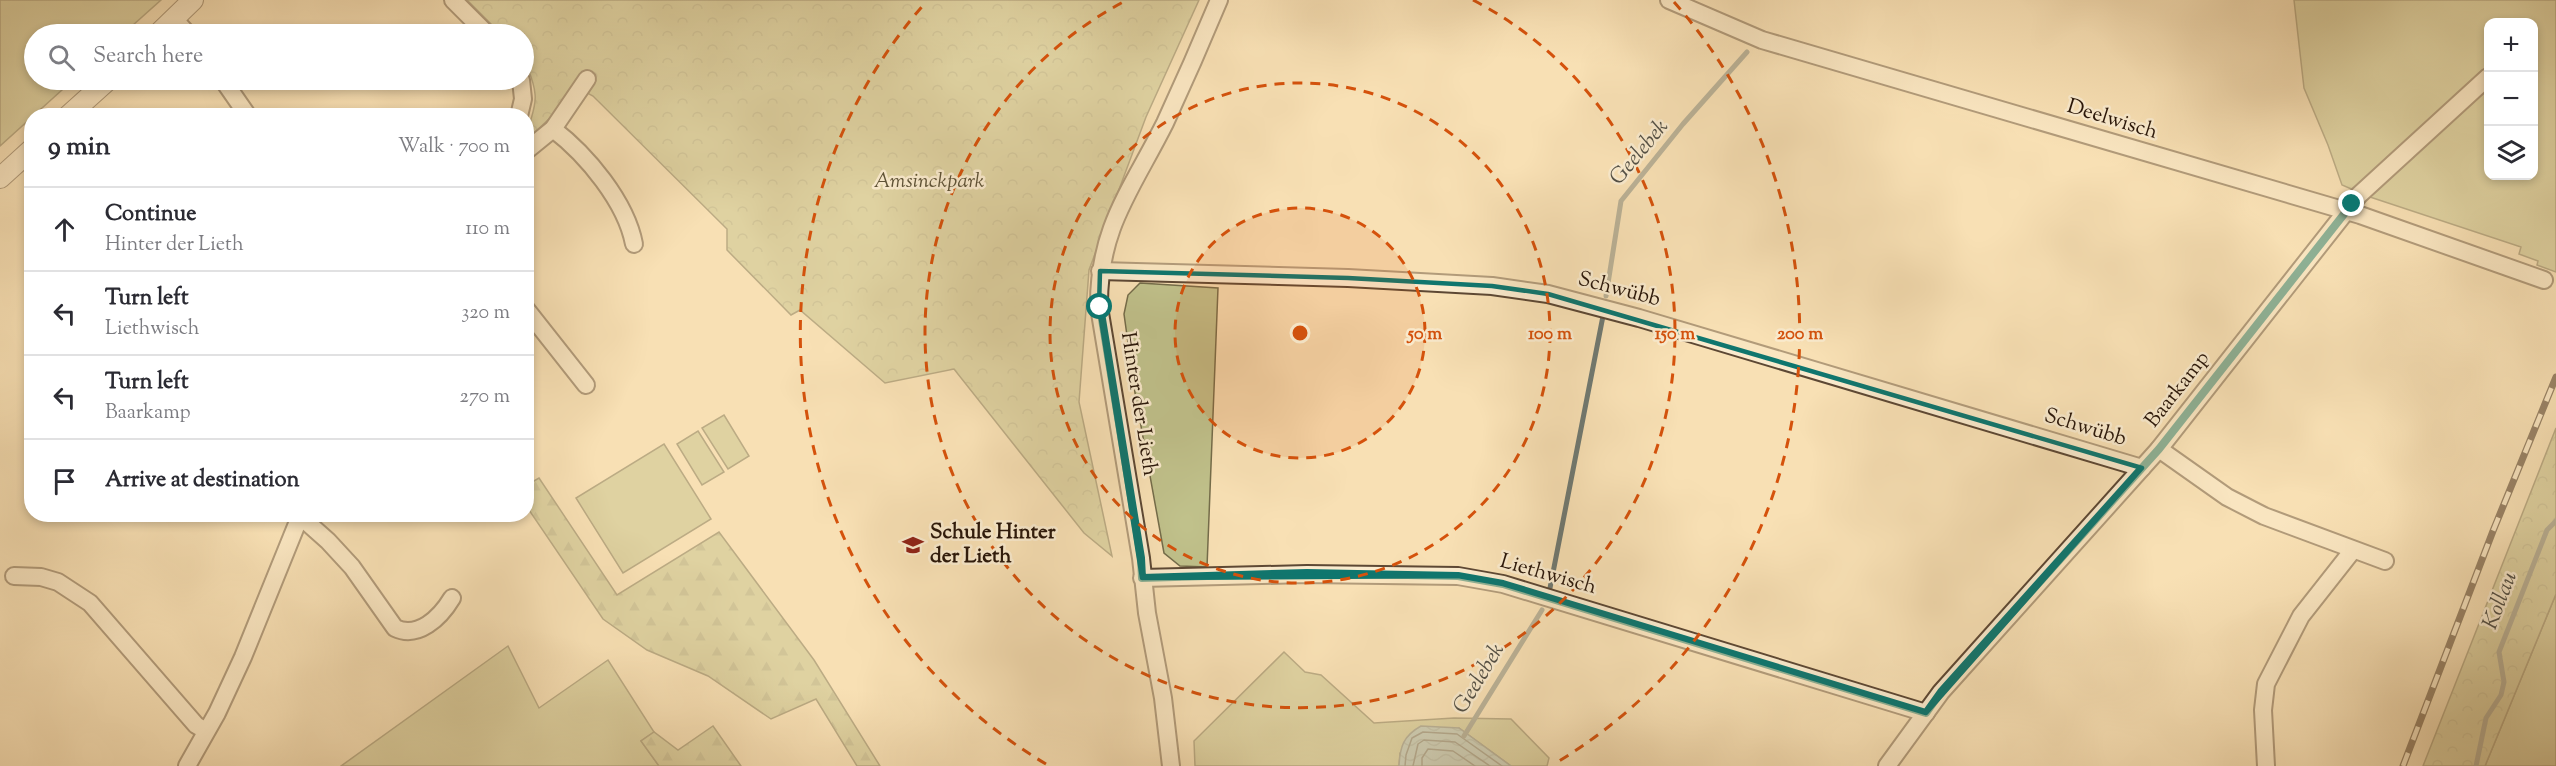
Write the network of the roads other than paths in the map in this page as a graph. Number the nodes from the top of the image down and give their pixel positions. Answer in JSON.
{"nodes":[{"id":1,"x":193,"y":0,"type":"edge"},
{"id":2,"x":453,"y":0,"type":"edge"},
{"id":3,"x":1219,"y":0,"type":"edge"},
{"id":4,"x":1669,"y":0,"type":"edge"},
{"id":5,"x":174,"y":19,"type":"junction"},
{"id":6,"x":169,"y":24,"type":"edge"},
{"id":7,"x":179,"y":24,"type":"edge"},
{"id":8,"x":477,"y":24,"type":"edge"},
{"id":9,"x":587,"y":79,"type":"dead end"},
{"id":10,"x":2484,"y":81,"type":"edge"},
{"id":11,"x":97,"y":90,"type":"edge"},
{"id":12,"x":230,"y":90,"type":"edge"},
{"id":13,"x":522,"y":90,"type":"edge"},
{"id":14,"x":77,"y":108,"type":"edge"},
{"id":15,"x":242,"y":108,"type":"edge"},
{"id":16,"x":521,"y":108,"type":"edge"},
{"id":17,"x":553,"y":129,"type":"junction"},
{"id":18,"x":534,"y":145,"type":"edge"},
{"id":19,"x":24,"y":156,"type":"edge"},
{"id":20,"x":0,"y":178,"type":"edge"},
{"id":21,"x":2346,"y":211,"type":"junction"},
{"id":22,"x":634,"y":244,"type":"dead end"},
{"id":23,"x":1100,"y":271,"type":"junction"},
{"id":24,"x":2544,"y":280,"type":"dead end"},
{"id":25,"x":534,"y":319,"type":"edge"},
{"id":26,"x":586,"y":384,"type":"dead end"},
{"id":27,"x":2159,"y":449,"type":"junction"},
{"id":28,"x":2142,"y":468,"type":"junction"},
{"id":29,"x":299,"y":522,"type":"edge"},
{"id":30,"x":307,"y":522,"type":"edge"},
{"id":31,"x":2353,"y":550,"type":"junction"},
{"id":32,"x":2385,"y":561,"type":"dead end"},
{"id":33,"x":14,"y":576,"type":"dead end"},
{"id":34,"x":1142,"y":578,"type":"junction"},
{"id":35,"x":452,"y":598,"type":"dead end"},
{"id":36,"x":1926,"y":713,"type":"junction"},
{"id":37,"x":206,"y":731,"type":"junction"},
{"id":38,"x":187,"y":766,"type":"edge"},
{"id":39,"x":1171,"y":766,"type":"edge"},
{"id":40,"x":1887,"y":766,"type":"edge"},
{"id":41,"x":2266,"y":766,"type":"edge"}],
"edges":[{"from":1,"to":5,"type":"street"},
{"from":2,"to":8,"type":"street"},
{"from":3,"to":23,"type":"street","name":"Hinter der Lieth"},
{"from":4,"to":21,"type":"street","name":"Deelwisch"},
{"from":5,"to":6,"type":"street"},
{"from":5,"to":7,"type":"street"},
{"from":9,"to":17,"type":"street"},
{"from":10,"to":21,"type":"street","name":"Baarkamp"},
{"from":11,"to":14,"type":"street"},
{"from":12,"to":15,"type":"street"},
{"from":13,"to":16,"type":"street"},
{"from":17,"to":18,"type":"street"},
{"from":17,"to":22,"type":"street"},
{"from":19,"to":20,"type":"street"},
{"from":21,"to":24,"type":"street","name":"Deelwisch"},
{"from":21,"to":27,"type":"street","name":"Baarkamp"},
{"from":23,"to":28,"type":"street","name":"Schwübb"},
{"from":23,"to":34,"type":"street","name":"Hinter der Lieth"},
{"from":25,"to":26,"type":"street"},
{"from":27,"to":28,"type":"street","name":"Baarkamp"},
{"from":27,"to":31,"type":"street"},
{"from":28,"to":36,"type":"street","name":"Baarkamp"},
{"from":29,"to":37,"type":"street"},
{"from":30,"to":35,"type":"street"},
{"from":31,"to":32,"type":"street"},
{"from":31,"to":41,"type":"street"},
{"from":33,"to":37,"type":"street"},
{"from":34,"to":36,"type":"street","name":"Liethwisch"},
{"from":34,"to":39,"type":"street","name":"Hinter der Lieth"},
{"from":36,"to":40,"type":"street","name":"Baarkamp"},
{"from":37,"to":38,"type":"street"}]}
